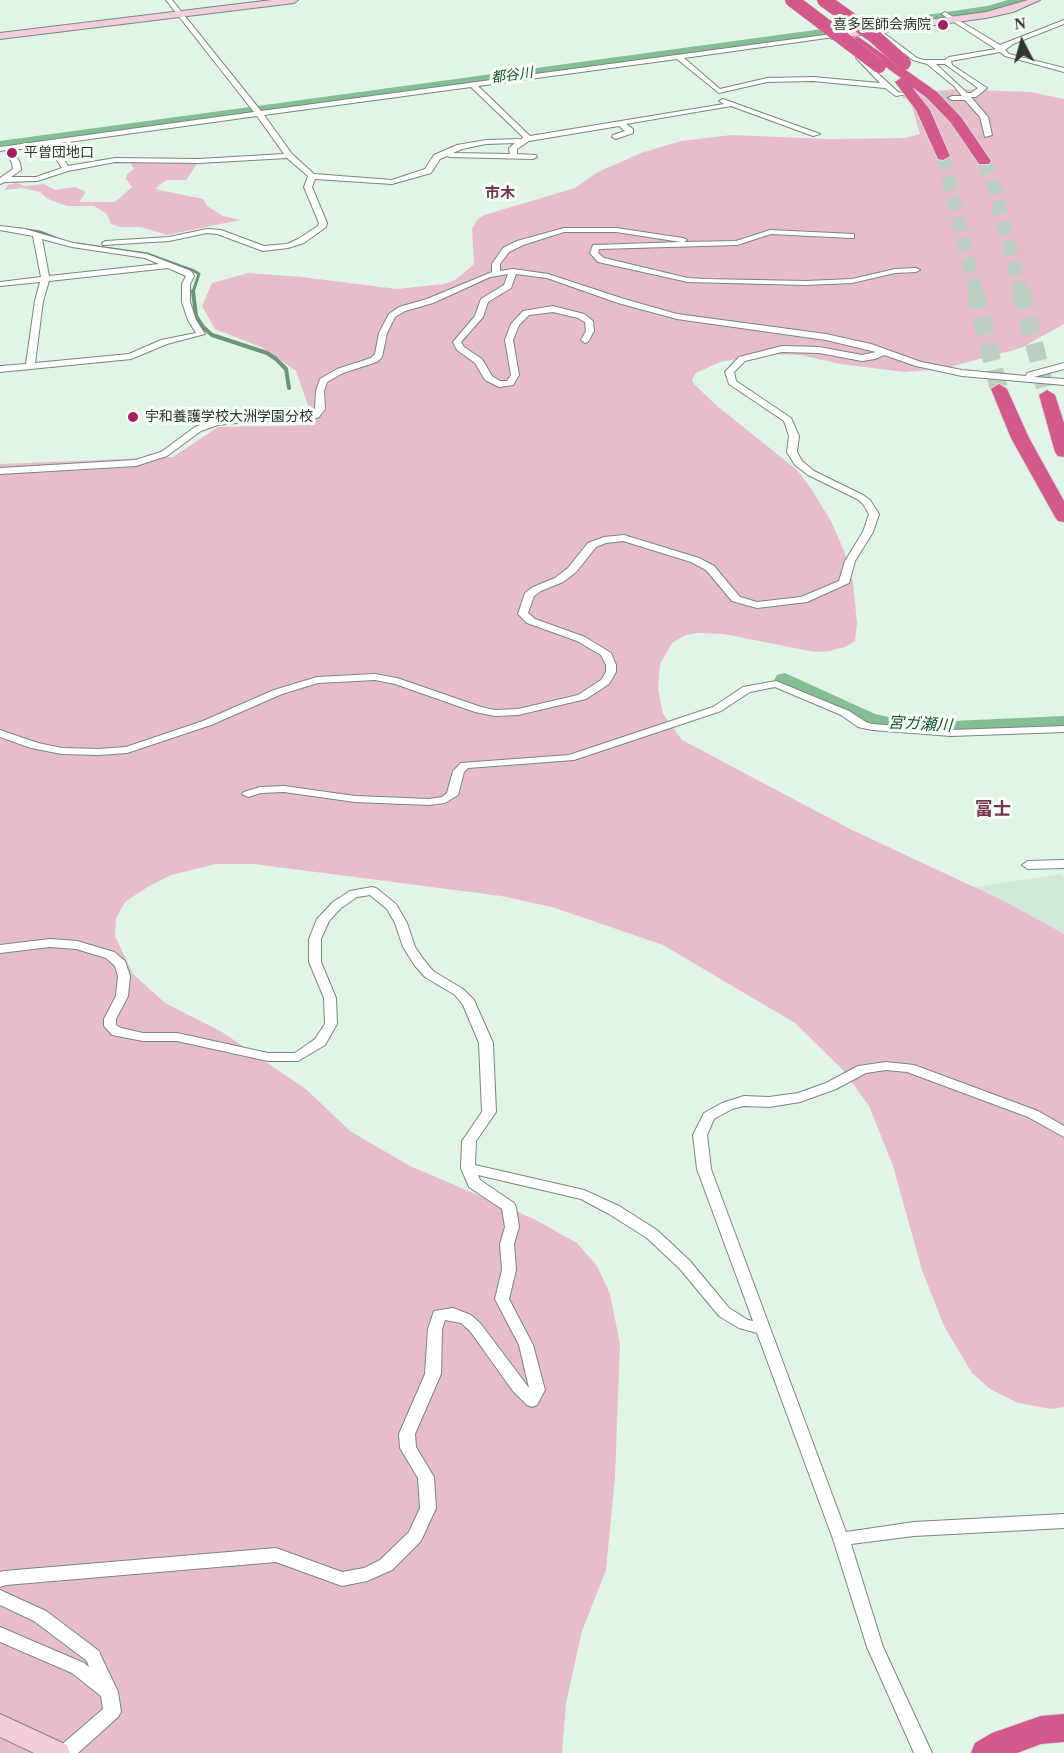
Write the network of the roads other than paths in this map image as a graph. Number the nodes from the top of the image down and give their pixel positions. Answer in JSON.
{"nodes":[{"id":1,"x":169,"y":0,"type":"edge"},
{"id":2,"x":294,"y":0,"type":"edge"},
{"id":3,"x":784,"y":0,"type":"edge"},
{"id":4,"x":792,"y":0,"type":"edge"},
{"id":5,"x":803,"y":0,"type":"edge"},
{"id":6,"x":824,"y":0,"type":"edge"},
{"id":7,"x":833,"y":0,"type":"edge"},
{"id":8,"x":1036,"y":0,"type":"edge"},
{"id":9,"x":180,"y":14,"type":"junction"},
{"id":10,"x":951,"y":17,"type":"junction"},
{"id":11,"x":1064,"y":22,"type":"edge"},
{"id":12,"x":877,"y":30,"type":"junction"},
{"id":13,"x":0,"y":36,"type":"edge"},
{"id":14,"x":831,"y":36,"type":"junction"},
{"id":15,"x":998,"y":48,"type":"junction"},
{"id":16,"x":677,"y":56,"type":"junction"},
{"id":17,"x":929,"y":62,"type":"junction"},
{"id":18,"x":947,"y":63,"type":"junction"},
{"id":19,"x":890,"y":64,"type":"junction"},
{"id":20,"x":1064,"y":70,"type":"edge"},
{"id":21,"x":473,"y":85,"type":"junction"},
{"id":22,"x":887,"y":86,"type":"junction"},
{"id":23,"x":719,"y":91,"type":"junction"},
{"id":24,"x":903,"y":94,"type":"tunnel mouth"},
{"id":25,"x":967,"y":97,"type":"junction"},
{"id":26,"x":950,"y":104,"type":"junction"},
{"id":27,"x":728,"y":105,"type":"junction"},
{"id":28,"x":257,"y":112,"type":"junction"},
{"id":29,"x":620,"y":123,"type":"junction"},
{"id":30,"x":816,"y":134,"type":"dead end"},
{"id":31,"x":988,"y":135,"type":"dead end"},
{"id":32,"x":616,"y":137,"type":"dead end"},
{"id":33,"x":526,"y":140,"type":"junction"},
{"id":34,"x":49,"y":142,"type":"junction"},
{"id":35,"x":4,"y":149,"type":"edge"},
{"id":36,"x":289,"y":156,"type":"junction"},
{"id":37,"x":943,"y":156,"type":"tunnel mouth"},
{"id":38,"x":437,"y":157,"type":"junction"},
{"id":39,"x":514,"y":157,"type":"junction"},
{"id":40,"x":533,"y":157,"type":"dead end"},
{"id":41,"x":984,"y":161,"type":"tunnel mouth"},
{"id":42,"x":66,"y":169,"type":"junction"},
{"id":43,"x":312,"y":176,"type":"junction"},
{"id":44,"x":1,"y":181,"type":"edge"},
{"id":45,"x":0,"y":228,"type":"edge"},
{"id":46,"x":36,"y":234,"type":"junction"},
{"id":47,"x":851,"y":236,"type":"dead end"},
{"id":48,"x":65,"y":242,"type":"junction"},
{"id":49,"x":717,"y":245,"type":"junction"},
{"id":50,"x":171,"y":265,"type":"junction"},
{"id":51,"x":916,"y":270,"type":"dead end"},
{"id":52,"x":513,"y":271,"type":"junction"},
{"id":53,"x":496,"y":273,"type":"junction"},
{"id":54,"x":45,"y":279,"type":"junction"},
{"id":55,"x":0,"y":284,"type":"edge"},
{"id":56,"x":585,"y":340,"type":"dead end"},
{"id":57,"x":884,"y":351,"type":"junction"},
{"id":58,"x":30,"y":366,"type":"junction"},
{"id":59,"x":1064,"y":366,"type":"edge"},
{"id":60,"x":0,"y":369,"type":"edge"},
{"id":61,"x":1026,"y":377,"type":"junction"},
{"id":62,"x":1064,"y":382,"type":"edge"},
{"id":63,"x":999,"y":389,"type":"tunnel mouth"},
{"id":64,"x":1047,"y":395,"type":"tunnel mouth"},
{"id":65,"x":1064,"y":452,"type":"edge"},
{"id":66,"x":0,"y":471,"type":"edge"},
{"id":67,"x":1064,"y":517,"type":"edge"},
{"id":68,"x":1064,"y":729,"type":"edge"},
{"id":69,"x":0,"y":733,"type":"edge"},
{"id":70,"x":248,"y":794,"type":"dead end"},
{"id":71,"x":1064,"y":864,"type":"edge"},
{"id":72,"x":1028,"y":866,"type":"dead end"},
{"id":73,"x":0,"y":949,"type":"edge"},
{"id":74,"x":1064,"y":1132,"type":"edge"},
{"id":75,"x":468,"y":1168,"type":"junction"},
{"id":76,"x":763,"y":1329,"type":"junction"},
{"id":77,"x":1064,"y":1521,"type":"edge"},
{"id":78,"x":841,"y":1539,"type":"junction"},
{"id":79,"x":0,"y":1580,"type":"edge"},
{"id":80,"x":0,"y":1597,"type":"edge"},
{"id":81,"x":0,"y":1634,"type":"edge"},
{"id":82,"x":109,"y":1692,"type":"junction"},
{"id":83,"x":0,"y":1725,"type":"edge"},
{"id":84,"x":1064,"y":1728,"type":"edge"},
{"id":85,"x":58,"y":1753,"type":"edge"},
{"id":86,"x":65,"y":1753,"type":"edge"},
{"id":87,"x":923,"y":1753,"type":"edge"},
{"id":88,"x":987,"y":1753,"type":"edge"}],
"edges":[{"from":1,"to":9,"type":"street"},
{"from":2,"to":9,"type":"street"},
{"from":3,"to":14,"type":"street"},
{"from":4,"to":19,"type":"highway","bridge":true},
{"from":5,"to":19,"type":"highway"},
{"from":6,"to":19,"type":"highway","bridge":true},
{"from":7,"to":12,"type":"street"},
{"from":8,"to":10,"type":"street"},
{"from":9,"to":13,"type":"street"},
{"from":9,"to":28,"type":"street"},
{"from":10,"to":12,"type":"street"},
{"from":10,"to":15,"type":"street"},
{"from":11,"to":15,"type":"street"},
{"from":12,"to":14,"type":"street"},
{"from":12,"to":17,"type":"street"},
{"from":14,"to":16,"type":"street"},
{"from":14,"to":22,"type":"street"},
{"from":15,"to":18,"type":"street"},
{"from":15,"to":20,"type":"street"},
{"from":16,"to":21,"type":"street"},
{"from":16,"to":23,"type":"street"},
{"from":17,"to":18,"type":"street"},
{"from":17,"to":25,"type":"street"},
{"from":18,"to":25,"type":"street"},
{"from":19,"to":26,"type":"highway"},
{"from":19,"to":37,"type":"highway"},
{"from":21,"to":28,"type":"street"},
{"from":21,"to":33,"type":"street"},
{"from":22,"to":23,"type":"street"},
{"from":22,"to":24,"type":"street"},
{"from":23,"to":27,"type":"street"},
{"from":25,"to":26,"type":"street"},
{"from":25,"to":31,"type":"street"},
{"from":26,"to":41,"type":"highway"},
{"from":27,"to":29,"type":"street"},
{"from":27,"to":30,"type":"street"},
{"from":28,"to":34,"type":"street"},
{"from":28,"to":36,"type":"street"},
{"from":29,"to":32,"type":"street"},
{"from":29,"to":33,"type":"street"},
{"from":33,"to":38,"type":"street"},
{"from":33,"to":39,"type":"street"},
{"from":34,"to":35,"type":"street"},
{"from":34,"to":42,"type":"street"},
{"from":35,"to":44,"type":"street"},
{"from":36,"to":42,"type":"street"},
{"from":36,"to":43,"type":"street"},
{"from":38,"to":39,"type":"street"},
{"from":38,"to":43,"type":"street"},
{"from":39,"to":40,"type":"street"},
{"from":42,"to":44,"type":"street"},
{"from":43,"to":48,"type":"street"},
{"from":45,"to":46,"type":"street"},
{"from":46,"to":48,"type":"street"},
{"from":46,"to":54,"type":"street"},
{"from":47,"to":49,"type":"street"},
{"from":48,"to":50,"type":"street"},
{"from":49,"to":51,"type":"street"},
{"from":49,"to":53,"type":"street"},
{"from":50,"to":54,"type":"street"},
{"from":50,"to":58,"type":"street"},
{"from":52,"to":53,"type":"street"},
{"from":52,"to":56,"type":"street"},
{"from":52,"to":57,"type":"street"},
{"from":53,"to":66,"type":"street"},
{"from":54,"to":55,"type":"street"},
{"from":54,"to":58,"type":"street"},
{"from":57,"to":61,"type":"street"},
{"from":57,"to":69,"type":"street"},
{"from":58,"to":60,"type":"street"},
{"from":59,"to":61,"type":"street"},
{"from":61,"to":62,"type":"street"},
{"from":63,"to":67,"type":"highway"},
{"from":64,"to":65,"type":"highway"},
{"from":68,"to":70,"type":"street"},
{"from":71,"to":72,"type":"street"},
{"from":73,"to":75,"type":"street"},
{"from":74,"to":76,"type":"street"},
{"from":75,"to":76,"type":"street"},
{"from":75,"to":79,"type":"street"},
{"from":76,"to":78,"type":"street"},
{"from":77,"to":78,"type":"street"},
{"from":78,"to":87,"type":"street"},
{"from":80,"to":82,"type":"street"},
{"from":81,"to":82,"type":"street"},
{"from":82,"to":86,"type":"street"},
{"from":83,"to":85,"type":"street"},
{"from":84,"to":88,"type":"highway"}]}
